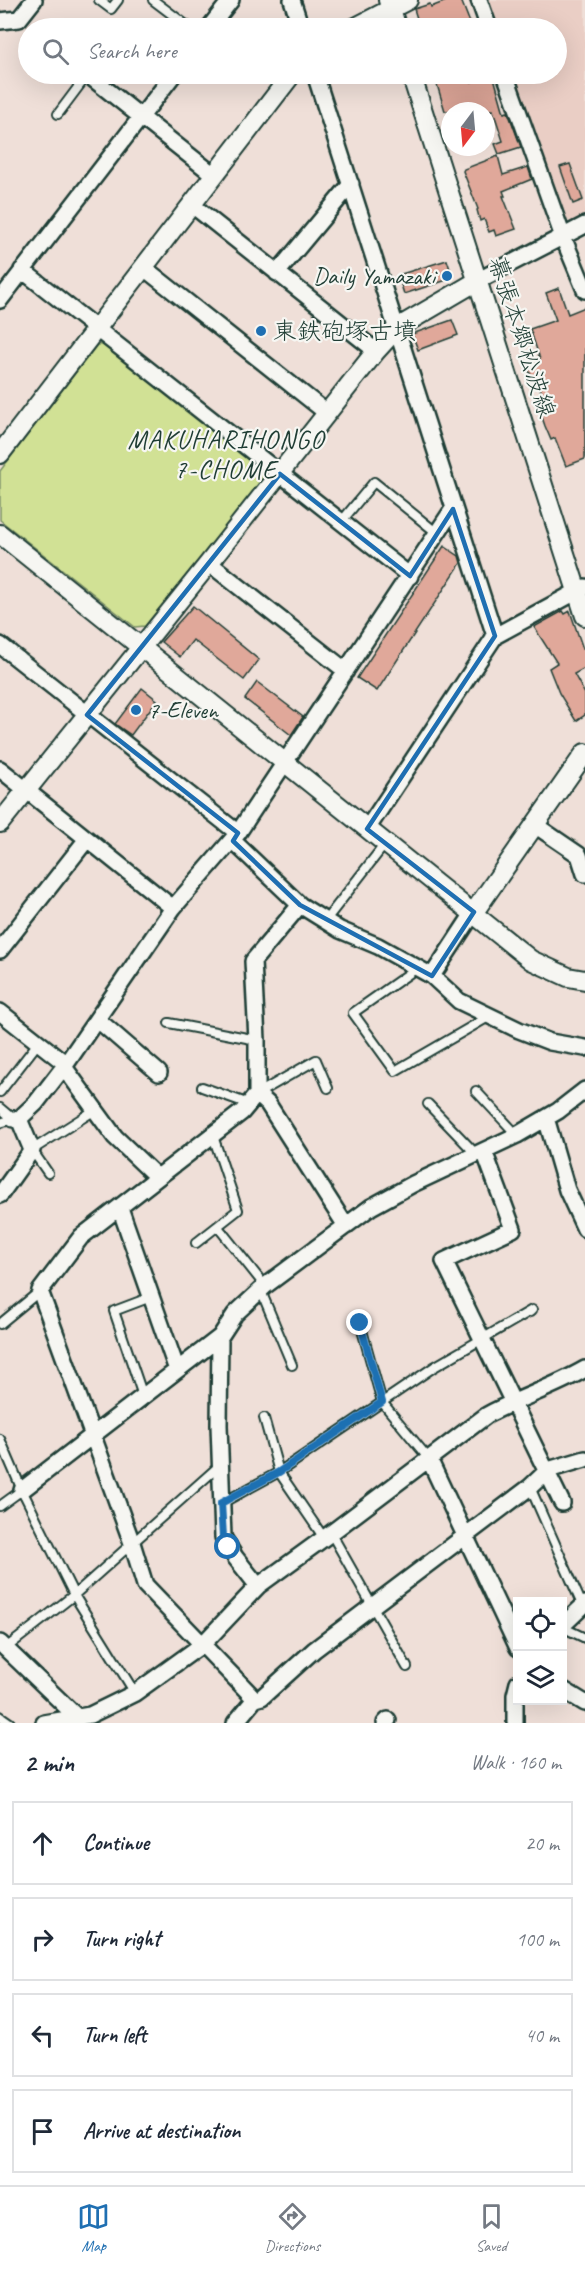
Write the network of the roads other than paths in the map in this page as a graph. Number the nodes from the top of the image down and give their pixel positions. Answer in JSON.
{"nodes":[{"id":1,"x":34,"y":0,"type":"edge"},
{"id":2,"x":99,"y":0,"type":"edge"},
{"id":3,"x":118,"y":0,"type":"edge"},
{"id":4,"x":153,"y":0,"type":"edge"},
{"id":5,"x":231,"y":0,"type":"edge"},
{"id":6,"x":292,"y":0,"type":"edge"},
{"id":7,"x":408,"y":0,"type":"edge"},
{"id":8,"x":479,"y":0,"type":"edge"},
{"id":9,"x":389,"y":5,"type":"edge"},
{"id":10,"x":20,"y":18,"type":"edge"},
{"id":11,"x":177,"y":18,"type":"edge"},
{"id":12,"x":217,"y":18,"type":"edge"},
{"id":13,"x":298,"y":18,"type":"edge"},
{"id":14,"x":369,"y":18,"type":"edge"},
{"id":15,"x":485,"y":18,"type":"edge"},
{"id":16,"x":18,"y":19,"type":"edge"},
{"id":17,"x":0,"y":21,"type":"edge"},
{"id":18,"x":80,"y":84,"type":"edge"},
{"id":19,"x":101,"y":84,"type":"edge"},
{"id":20,"x":166,"y":84,"type":"edge"},
{"id":21,"x":284,"y":84,"type":"edge"},
{"id":22,"x":318,"y":84,"type":"edge"},
{"id":23,"x":414,"y":84,"type":"edge"},
{"id":24,"x":509,"y":84,"type":"edge"},
{"id":25,"x":58,"y":114,"type":"dead end"},
{"id":26,"x":141,"y":116,"type":"junction"},
{"id":27,"x":214,"y":175,"type":"junction"},
{"id":28,"x":351,"y":184,"type":"junction"},
{"id":29,"x":191,"y":204,"type":"junction"},
{"id":30,"x":585,"y":225,"type":"edge"},
{"id":31,"x":563,"y":237,"type":"junction"},
{"id":32,"x":143,"y":267,"type":"junction"},
{"id":33,"x":22,"y":270,"type":"junction"},
{"id":34,"x":278,"y":273,"type":"junction"},
{"id":35,"x":479,"y":280,"type":"junction"},
{"id":36,"x":585,"y":290,"type":"edge"},
{"id":37,"x":0,"y":300,"type":"edge"},
{"id":38,"x":96,"y":328,"type":"junction"},
{"id":39,"x":397,"y":328,"type":"junction"},
{"id":40,"x":376,"y":351,"type":"junction"},
{"id":41,"x":327,"y":413,"type":"junction"},
{"id":42,"x":0,"y":454,"type":"edge"},
{"id":43,"x":280,"y":474,"type":"junction"},
{"id":44,"x":453,"y":509,"type":"junction"},
{"id":45,"x":341,"y":522,"type":"junction"},
{"id":46,"x":437,"y":533,"type":"junction"},
{"id":47,"x":0,"y":534,"type":"edge"},
{"id":48,"x":209,"y":563,"type":"junction"},
{"id":49,"x":410,"y":576,"type":"junction"},
{"id":50,"x":581,"y":589,"type":"edge"},
{"id":51,"x":585,"y":616,"type":"edge"},
{"id":52,"x":495,"y":636,"type":"junction"},
{"id":53,"x":0,"y":645,"type":"edge"},
{"id":54,"x":141,"y":648,"type":"junction"},
{"id":55,"x":345,"y":671,"type":"junction"},
{"id":56,"x":87,"y":715,"type":"junction"},
{"id":57,"x":585,"y":753,"type":"edge"},
{"id":58,"x":286,"y":764,"type":"junction"},
{"id":59,"x":0,"y":769,"type":"edge"},
{"id":60,"x":26,"y":790,"type":"junction"},
{"id":61,"x":0,"y":823,"type":"edge"},
{"id":62,"x":534,"y":825,"type":"junction"},
{"id":63,"x":367,"y":829,"type":"junction"},
{"id":64,"x":235,"y":837,"type":"junction"},
{"id":65,"x":87,"y":839,"type":"junction"},
{"id":66,"x":386,"y":844,"type":"junction"},
{"id":67,"x":585,"y":874,"type":"edge"},
{"id":68,"x":300,"y":905,"type":"junction"},
{"id":69,"x":173,"y":908,"type":"junction"},
{"id":70,"x":474,"y":912,"type":"junction"},
{"id":71,"x":325,"y":921,"type":"junction"},
{"id":72,"x":0,"y":950,"type":"edge"},
{"id":73,"x":417,"y":968,"type":"junction"},
{"id":74,"x":432,"y":976,"type":"junction"},
{"id":75,"x":585,"y":980,"type":"edge"},
{"id":76,"x":0,"y":1012,"type":"edge"},
{"id":77,"x":490,"y":1016,"type":"junction"},
{"id":78,"x":98,"y":1020,"type":"junction"},
{"id":79,"x":169,"y":1023,"type":"dead end"},
{"id":80,"x":257,"y":1040,"type":"junction"},
{"id":81,"x":38,"y":1043,"type":"junction"},
{"id":82,"x":585,"y":1048,"type":"edge"},
{"id":83,"x":65,"y":1066,"type":"junction"},
{"id":84,"x":159,"y":1073,"type":"dead end"},
{"id":85,"x":202,"y":1087,"type":"dead end"},
{"id":86,"x":328,"y":1088,"type":"dead end"},
{"id":87,"x":585,"y":1090,"type":"edge"},
{"id":88,"x":476,"y":1091,"type":"dead end"},
{"id":89,"x":0,"y":1092,"type":"edge"},
{"id":90,"x":254,"y":1099,"type":"junction"},
{"id":91,"x":428,"y":1104,"type":"dead end"},
{"id":92,"x":0,"y":1108,"type":"edge"},
{"id":93,"x":95,"y":1110,"type":"junction"},
{"id":94,"x":546,"y":1118,"type":"junction"},
{"id":95,"x":11,"y":1120,"type":"edge"},
{"id":96,"x":517,"y":1135,"type":"junction"},
{"id":97,"x":213,"y":1136,"type":"junction"},
{"id":98,"x":32,"y":1150,"type":"junction"},
{"id":99,"x":480,"y":1152,"type":"junction"},
{"id":100,"x":48,"y":1173,"type":"dead end"},
{"id":101,"x":157,"y":1177,"type":"junction"},
{"id":102,"x":0,"y":1195,"type":"edge"},
{"id":103,"x":120,"y":1208,"type":"junction"},
{"id":104,"x":346,"y":1226,"type":"junction"},
{"id":105,"x":218,"y":1227,"type":"junction"},
{"id":106,"x":585,"y":1229,"type":"edge"},
{"id":107,"x":196,"y":1244,"type":"dead end"},
{"id":108,"x":263,"y":1288,"type":"junction"},
{"id":109,"x":40,"y":1291,"type":"junction"},
{"id":110,"x":151,"y":1297,"type":"junction"},
{"id":111,"x":530,"y":1312,"type":"dead end"},
{"id":112,"x":360,"y":1323,"type":"dead end"},
{"id":113,"x":0,"y":1324,"type":"edge"},
{"id":114,"x":220,"y":1337,"type":"junction"},
{"id":115,"x":483,"y":1338,"type":"junction"},
{"id":116,"x":292,"y":1365,"type":"dead end"},
{"id":117,"x":585,"y":1369,"type":"edge"},
{"id":118,"x":177,"y":1370,"type":"junction"},
{"id":119,"x":143,"y":1396,"type":"junction"},
{"id":120,"x":513,"y":1401,"type":"junction"},
{"id":121,"x":382,"y":1402,"type":"junction"},
{"id":122,"x":264,"y":1418,"type":"dead end"},
{"id":123,"x":93,"y":1436,"type":"junction"},
{"id":124,"x":0,"y":1439,"type":"edge"},
{"id":125,"x":429,"y":1459,"type":"junction"},
{"id":126,"x":585,"y":1459,"type":"edge"},
{"id":127,"x":221,"y":1465,"type":"junction"},
{"id":128,"x":548,"y":1470,"type":"junction"},
{"id":129,"x":279,"y":1472,"type":"junction"},
{"id":130,"x":530,"y":1487,"type":"junction"},
{"id":131,"x":22,"y":1490,"type":"junction"},
{"id":132,"x":221,"y":1503,"type":"junction"},
{"id":133,"x":562,"y":1503,"type":"dead end"},
{"id":134,"x":0,"y":1506,"type":"edge"},
{"id":135,"x":328,"y":1536,"type":"junction"},
{"id":136,"x":464,"y":1536,"type":"junction"},
{"id":137,"x":132,"y":1543,"type":"junction"},
{"id":138,"x":258,"y":1586,"type":"junction"},
{"id":139,"x":74,"y":1595,"type":"junction"},
{"id":140,"x":373,"y":1606,"type":"junction"},
{"id":141,"x":584,"y":1606,"type":"edge"},
{"id":142,"x":567,"y":1621,"type":"edge"},
{"id":143,"x":567,"y":1629,"type":"edge"},
{"id":144,"x":513,"y":1638,"type":"edge"},
{"id":145,"x":585,"y":1638,"type":"edge"},
{"id":146,"x":202,"y":1644,"type":"junction"},
{"id":147,"x":3,"y":1646,"type":"edge"},
{"id":148,"x":407,"y":1667,"type":"dead end"},
{"id":149,"x":567,"y":1692,"type":"edge"},
{"id":150,"x":135,"y":1693,"type":"junction"},
{"id":151,"x":255,"y":1699,"type":"junction"},
{"id":152,"x":585,"y":1703,"type":"edge"},
{"id":153,"x":515,"y":1705,"type":"edge"},
{"id":154,"x":0,"y":1716,"type":"edge"},
{"id":155,"x":89,"y":1719,"type":"edge"},
{"id":156,"x":10,"y":1723,"type":"edge"},
{"id":157,"x":44,"y":1723,"type":"edge"},
{"id":158,"x":235,"y":1723,"type":"edge"},
{"id":159,"x":515,"y":1723,"type":"edge"}],
"edges":[{"from":1,"to":10,"type":"street"},
{"from":2,"to":3,"type":"lane"},
{"from":4,"to":11,"type":"lane"},
{"from":5,"to":12,"type":"street"},
{"from":6,"to":13,"type":"street"},
{"from":7,"to":9,"type":"street"},
{"from":8,"to":15,"type":"street"},
{"from":9,"to":14,"type":"street"},
{"from":16,"to":17,"type":"street"},
{"from":18,"to":25,"type":"lane"},
{"from":19,"to":26,"type":"street"},
{"from":20,"to":26,"type":"street"},
{"from":21,"to":27,"type":"street"},
{"from":22,"to":28,"type":"street"},
{"from":23,"to":35,"type":"street","name":"幕張本郷松波線"},
{"from":24,"to":31,"type":"street"},
{"from":26,"to":27,"type":"street"},
{"from":26,"to":33,"type":"street"},
{"from":27,"to":29,"type":"street"},
{"from":28,"to":34,"type":"street"},
{"from":28,"to":39,"type":"street"},
{"from":29,"to":32,"type":"street"},
{"from":29,"to":34,"type":"street"},
{"from":30,"to":31,"type":"street"},
{"from":31,"to":35,"type":"street"},
{"from":31,"to":36,"type":"street"},
{"from":32,"to":38,"type":"street"},
{"from":32,"to":41,"type":"street"},
{"from":33,"to":37,"type":"street"},
{"from":33,"to":38,"type":"street"},
{"from":34,"to":40,"type":"street"},
{"from":35,"to":39,"type":"street"},
{"from":35,"to":50,"type":"street","name":"幕張本郷松波線"},
{"from":38,"to":42,"type":"street"},
{"from":38,"to":43,"type":"street"},
{"from":39,"to":40,"type":"street"},
{"from":39,"to":44,"type":"street"},
{"from":40,"to":41,"type":"street"},
{"from":41,"to":43,"type":"street"},
{"from":43,"to":45,"type":"street"},
{"from":43,"to":48,"type":"street"},
{"from":44,"to":46,"type":"street"},
{"from":44,"to":52,"type":"street"},
{"from":45,"to":46,"type":"lane"},
{"from":45,"to":49,"type":"street"},
{"from":46,"to":49,"type":"street"},
{"from":47,"to":54,"type":"street"},
{"from":48,"to":54,"type":"street"},
{"from":48,"to":55,"type":"street"},
{"from":49,"to":55,"type":"street"},
{"from":50,"to":51,"type":"street","name":"幕張本郷松波線"},
{"from":50,"to":52,"type":"street"},
{"from":52,"to":63,"type":"street"},
{"from":53,"to":56,"type":"street"},
{"from":54,"to":56,"type":"street"},
{"from":54,"to":58,"type":"street"},
{"from":55,"to":58,"type":"street"},
{"from":56,"to":60,"type":"street"},
{"from":56,"to":64,"type":"street"},
{"from":57,"to":62,"type":"street"},
{"from":58,"to":63,"type":"street"},
{"from":58,"to":64,"type":"street"},
{"from":59,"to":60,"type":"street"},
{"from":60,"to":61,"type":"street"},
{"from":60,"to":65,"type":"street"},
{"from":62,"to":67,"type":"street"},
{"from":62,"to":70,"type":"street"},
{"from":63,"to":66,"type":"street"},
{"from":64,"to":68,"type":"street"},
{"from":64,"to":69,"type":"street"},
{"from":65,"to":69,"type":"street"},
{"from":65,"to":72,"type":"street"},
{"from":66,"to":70,"type":"street"},
{"from":66,"to":71,"type":"lane"},
{"from":68,"to":71,"type":"street"},
{"from":68,"to":80,"type":"street"},
{"from":69,"to":78,"type":"street"},
{"from":70,"to":74,"type":"street"},
{"from":70,"to":75,"type":"street"},
{"from":71,"to":73,"type":"street"},
{"from":73,"to":74,"type":"street"},
{"from":73,"to":77,"type":"lane"},
{"from":74,"to":77,"type":"street"},
{"from":76,"to":81,"type":"street"},
{"from":77,"to":82,"type":"street"},
{"from":78,"to":83,"type":"street"},
{"from":78,"to":84,"type":"street"},
{"from":79,"to":80,"type":"lane"},
{"from":80,"to":90,"type":"street"},
{"from":81,"to":83,"type":"street"},
{"from":81,"to":89,"type":"lane"},
{"from":83,"to":93,"type":"street"},
{"from":83,"to":95,"type":"street"},
{"from":85,"to":90,"type":"lane"},
{"from":86,"to":90,"type":"lane"},
{"from":87,"to":94,"type":"street"},
{"from":88,"to":96,"type":"lane"},
{"from":90,"to":97,"type":"street"},
{"from":90,"to":104,"type":"street"},
{"from":91,"to":99,"type":"lane"},
{"from":92,"to":95,"type":"lane"},
{"from":93,"to":98,"type":"lane"},
{"from":93,"to":101,"type":"street"},
{"from":94,"to":96,"type":"street"},
{"from":94,"to":106,"type":"street"},
{"from":95,"to":98,"type":"street"},
{"from":96,"to":99,"type":"street"},
{"from":97,"to":101,"type":"street"},
{"from":97,"to":105,"type":"lane"},
{"from":98,"to":100,"type":"lane"},
{"from":98,"to":102,"type":"street"},
{"from":99,"to":104,"type":"street"},
{"from":99,"to":115,"type":"street"},
{"from":101,"to":103,"type":"street"},
{"from":103,"to":109,"type":"street"},
{"from":103,"to":110,"type":"street"},
{"from":104,"to":108,"type":"street"},
{"from":105,"to":107,"type":"lane"},
{"from":105,"to":108,"type":"lane"},
{"from":108,"to":114,"type":"street"},
{"from":108,"to":116,"type":"lane"},
{"from":109,"to":113,"type":"lane"},
{"from":109,"to":123,"type":"street"},
{"from":110,"to":118,"type":"street"},
{"from":110,"to":119,"type":"lane"},
{"from":111,"to":115,"type":"lane"},
{"from":112,"to":121,"type":"lane"},
{"from":114,"to":118,"type":"street"},
{"from":114,"to":127,"type":"street"},
{"from":115,"to":120,"type":"street"},
{"from":115,"to":121,"type":"lane"},
{"from":117,"to":120,"type":"street"},
{"from":118,"to":119,"type":"street"},
{"from":119,"to":123,"type":"street"},
{"from":120,"to":125,"type":"street"},
{"from":120,"to":128,"type":"street"},
{"from":121,"to":125,"type":"lane"},
{"from":121,"to":129,"type":"lane"},
{"from":122,"to":129,"type":"lane"},
{"from":123,"to":131,"type":"street"},
{"from":123,"to":137,"type":"street"},
{"from":124,"to":131,"type":"lane"},
{"from":125,"to":135,"type":"street"},
{"from":125,"to":136,"type":"street"},
{"from":126,"to":128,"type":"street"},
{"from":127,"to":132,"type":"street"},
{"from":127,"to":137,"type":"lane"},
{"from":128,"to":130,"type":"street"},
{"from":128,"to":133,"type":"street"},
{"from":129,"to":132,"type":"lane"},
{"from":129,"to":135,"type":"lane"},
{"from":130,"to":136,"type":"street"},
{"from":130,"to":141,"type":"lane"},
{"from":131,"to":134,"type":"lane"},
{"from":131,"to":139,"type":"lane"},
{"from":132,"to":138,"type":"street"},
{"from":135,"to":138,"type":"street"},
{"from":135,"to":140,"type":"lane"},
{"from":136,"to":140,"type":"street"},
{"from":136,"to":144,"type":"street"},
{"from":137,"to":139,"type":"lane"},
{"from":137,"to":146,"type":"street"},
{"from":138,"to":146,"type":"street"},
{"from":139,"to":147,"type":"lane"},
{"from":139,"to":150,"type":"lane"},
{"from":140,"to":148,"type":"lane"},
{"from":140,"to":151,"type":"street"},
{"from":141,"to":142,"type":"street"},
{"from":143,"to":145,"type":"lane"},
{"from":146,"to":150,"type":"street"},
{"from":146,"to":151,"type":"street"},
{"from":147,"to":155,"type":"street"},
{"from":149,"to":152,"type":"street"},
{"from":150,"to":155,"type":"street"},
{"from":151,"to":158,"type":"street"},
{"from":153,"to":159,"type":"street"},
{"from":154,"to":156,"type":"lane"},
{"from":155,"to":157,"type":"street"}]}
